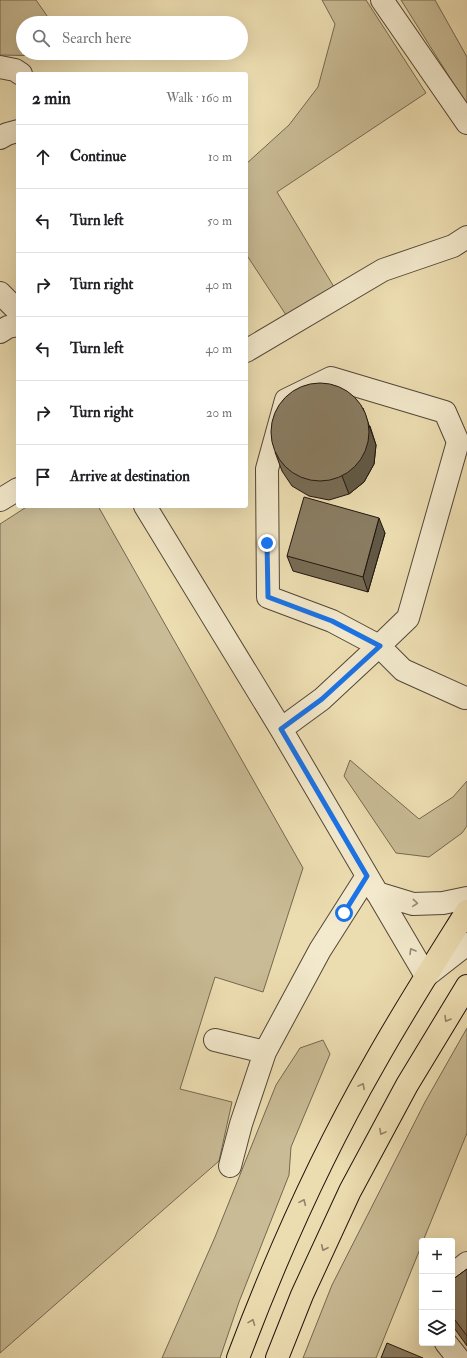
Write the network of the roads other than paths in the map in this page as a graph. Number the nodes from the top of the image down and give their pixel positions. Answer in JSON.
{"nodes":[{"id":1,"x":382,"y":0,"type":"edge"},
{"id":2,"x":0,"y":67,"type":"edge"},
{"id":3,"x":18,"y":72,"type":"edge"},
{"id":4,"x":467,"y":123,"type":"edge"},
{"id":5,"x":16,"y":132,"type":"edge"},
{"id":6,"x":0,"y":138,"type":"edge"},
{"id":7,"x":467,"y":237,"type":"edge"},
{"id":8,"x":0,"y":293,"type":"edge"},
{"id":9,"x":16,"y":308,"type":"edge"},
{"id":10,"x":16,"y":325,"type":"edge"},
{"id":11,"x":0,"y":332,"type":"edge"},
{"id":12,"x":248,"y":350,"type":"edge"},
{"id":13,"x":16,"y":490,"type":"edge"},
{"id":14,"x":0,"y":500,"type":"edge"},
{"id":15,"x":147,"y":508,"type":"edge"},
{"id":16,"x":380,"y":646,"type":"junction"},
{"id":17,"x":465,"y":698,"type":"dead end"},
{"id":18,"x":281,"y":729,"type":"junction"},
{"id":19,"x":372,"y":885,"type":"junction"},
{"id":20,"x":467,"y":898,"type":"edge"},
{"id":21,"x":467,"y":911,"type":"edge"},
{"id":22,"x":467,"y":944,"type":"edge"},
{"id":23,"x":426,"y":976,"type":"junction"},
{"id":24,"x":467,"y":986,"type":"edge"},
{"id":25,"x":215,"y":1040,"type":"dead end"},
{"id":26,"x":265,"y":1052,"type":"junction"},
{"id":27,"x":230,"y":1166,"type":"dead end"},
{"id":28,"x":467,"y":1263,"type":"edge"},
{"id":29,"x":453,"y":1274,"type":"edge"},
{"id":30,"x":448,"y":1346,"type":"edge"},
{"id":31,"x":238,"y":1358,"type":"edge"},
{"id":32,"x":277,"y":1358,"type":"edge"},
{"id":33,"x":458,"y":1358,"type":"edge"}],
"edges":[{"from":1,"to":4,"type":"street"},
{"from":2,"to":3,"type":"street"},
{"from":5,"to":6,"type":"street"},
{"from":7,"to":12,"type":"street"},
{"from":8,"to":9,"type":"street"},
{"from":10,"to":11,"type":"street"},
{"from":13,"to":14,"type":"street"},
{"from":15,"to":18,"type":"street"},
{"from":16,"to":16,"type":"street"},
{"from":16,"to":17,"type":"street"},
{"from":16,"to":18,"type":"street"},
{"from":18,"to":19,"type":"street"},
{"from":19,"to":20,"type":"street","one_way":true},
{"from":23,"to":19,"type":"street","one_way":true},
{"from":19,"to":26,"type":"street"},
{"from":21,"to":23,"type":"highway"},
{"from":22,"to":23,"type":"street"},
{"from":31,"to":23,"type":"highway","one_way":true},
{"from":24,"to":32,"type":"highway","one_way":true},
{"from":25,"to":26,"type":"street"},
{"from":26,"to":27,"type":"street"},
{"from":28,"to":29,"type":"street"},
{"from":30,"to":33,"type":"street"}]}
